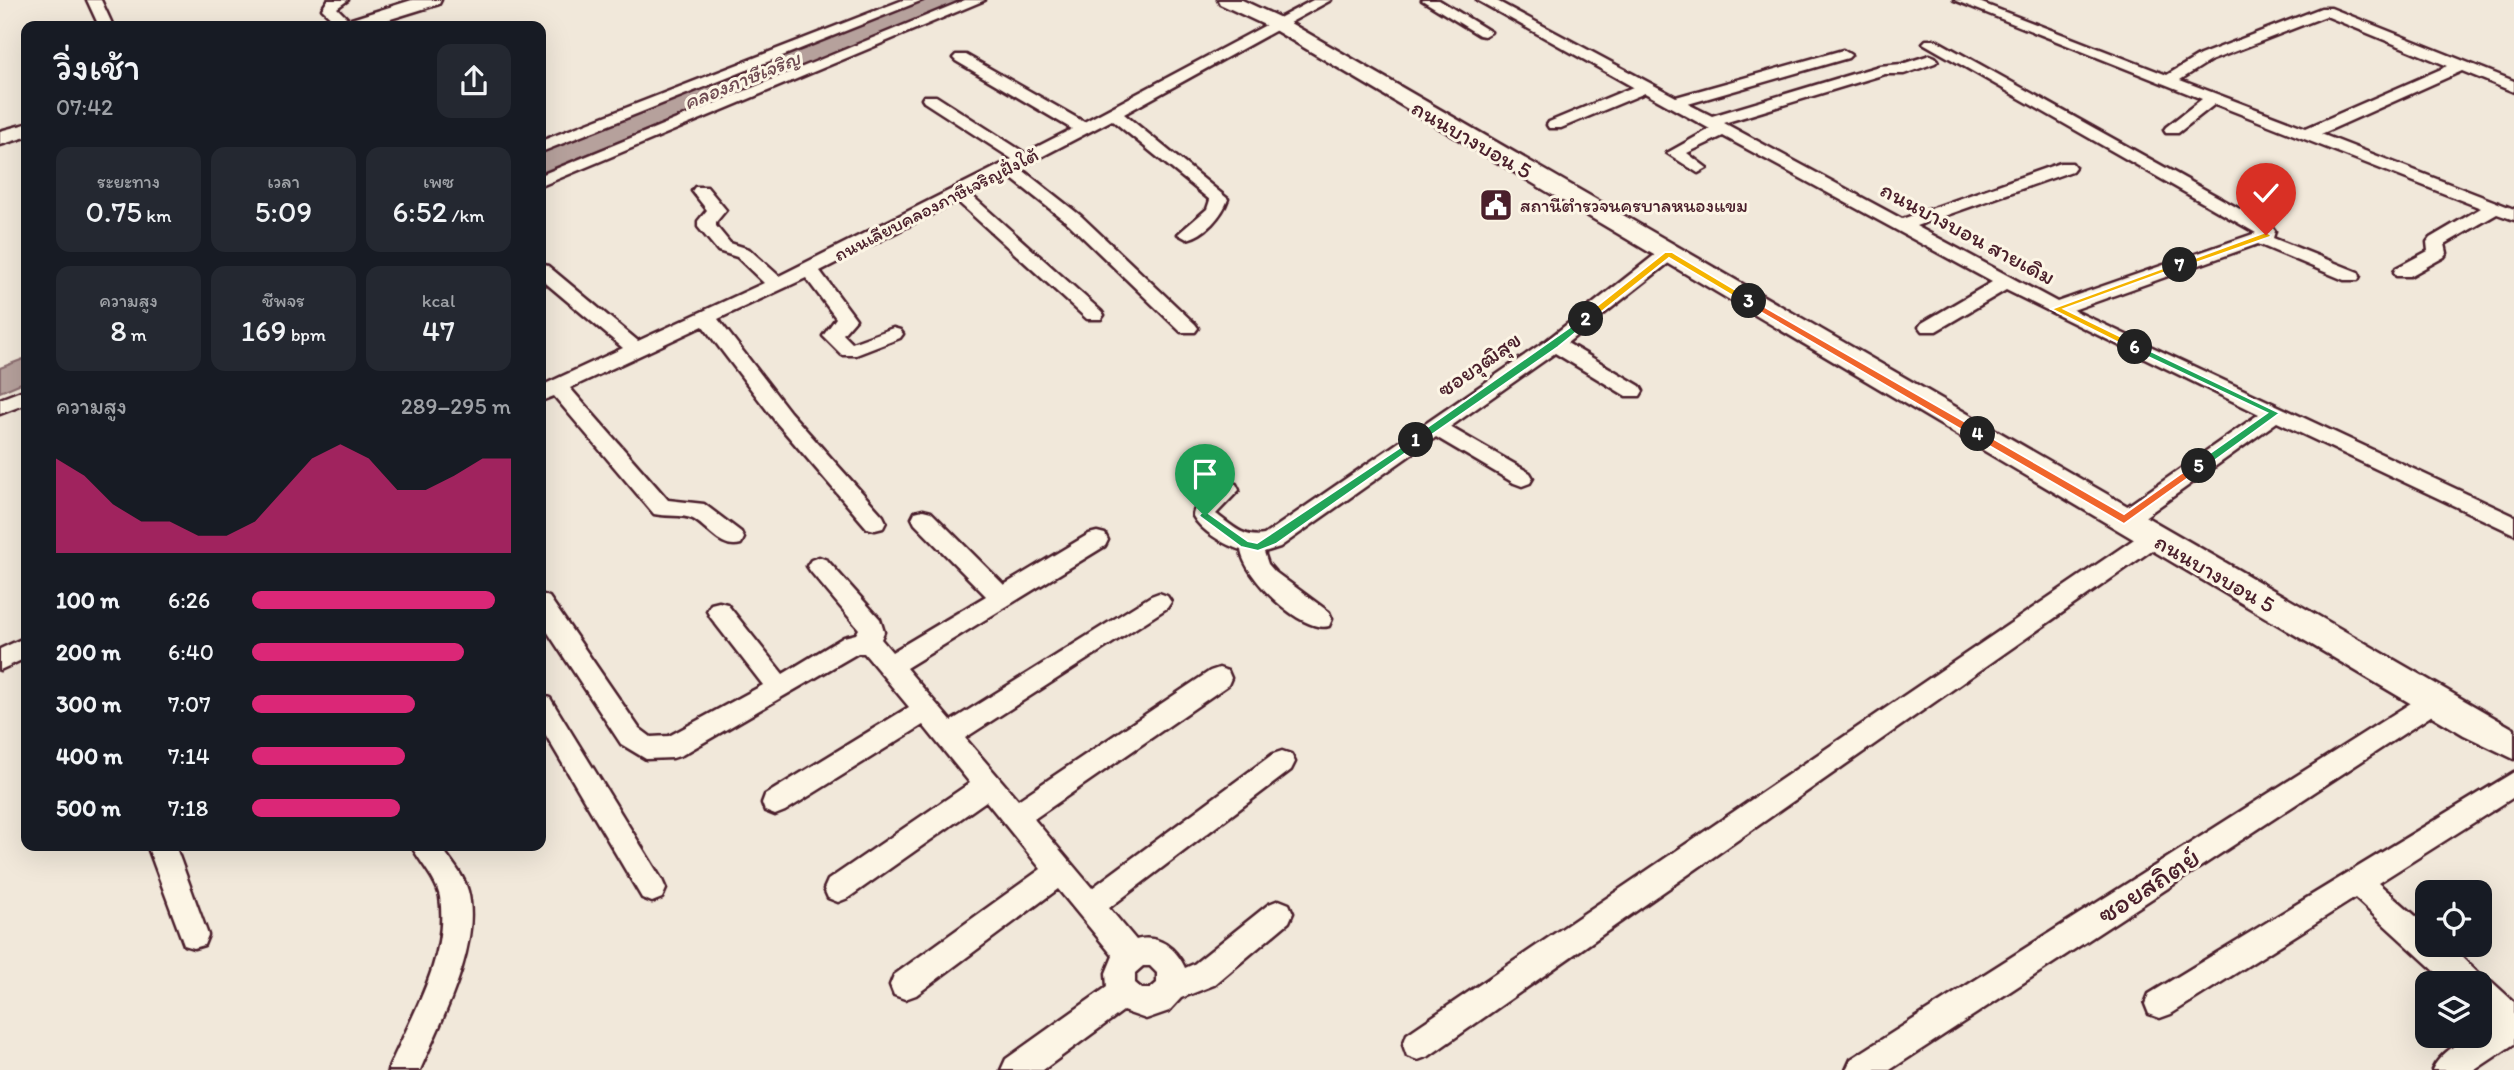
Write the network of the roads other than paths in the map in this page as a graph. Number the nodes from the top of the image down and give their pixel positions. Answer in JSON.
{"nodes":[{"id":1,"x":94,"y":0,"type":"edge"},
{"id":2,"x":341,"y":0,"type":"edge"},
{"id":3,"x":432,"y":0,"type":"edge"},
{"id":4,"x":916,"y":0,"type":"edge"},
{"id":5,"x":978,"y":0,"type":"edge"},
{"id":6,"x":1227,"y":0,"type":"edge"},
{"id":7,"x":1324,"y":0,"type":"edge"},
{"id":8,"x":1429,"y":0,"type":"edge"},
{"id":9,"x":1485,"y":0,"type":"edge"},
{"id":10,"x":1961,"y":0,"type":"edge"},
{"id":11,"x":104,"y":21,"type":"edge"},
{"id":12,"x":349,"y":21,"type":"edge"},
{"id":13,"x":368,"y":21,"type":"edge"},
{"id":14,"x":1278,"y":24,"type":"junction"},
{"id":15,"x":1484,"y":32,"type":"dead end"},
{"id":16,"x":1843,"y":55,"type":"dead end"},
{"id":17,"x":961,"y":58,"type":"dead end"},
{"id":18,"x":2461,"y":66,"type":"junction"},
{"id":19,"x":736,"y":72,"type":"junction"},
{"id":20,"x":2169,"y":80,"type":"junction"},
{"id":21,"x":1646,"y":87,"type":"junction"},
{"id":22,"x":2514,"y":87,"type":"edge"},
{"id":23,"x":758,"y":89,"type":"junction"},
{"id":24,"x":2213,"y":98,"type":"junction"},
{"id":25,"x":930,"y":99,"type":"dead end"},
{"id":26,"x":1674,"y":103,"type":"junction"},
{"id":27,"x":1113,"y":113,"type":"junction"},
{"id":28,"x":1555,"y":125,"type":"dead end"},
{"id":29,"x":1716,"y":125,"type":"junction"},
{"id":30,"x":1084,"y":129,"type":"junction"},
{"id":31,"x":2172,"y":130,"type":"dead end"},
{"id":32,"x":21,"y":132,"type":"edge"},
{"id":33,"x":2305,"y":135,"type":"junction"},
{"id":34,"x":0,"y":138,"type":"edge"},
{"id":35,"x":546,"y":145,"type":"edge"},
{"id":36,"x":1016,"y":164,"type":"junction"},
{"id":37,"x":1698,"y":167,"type":"dead end"},
{"id":38,"x":2066,"y":167,"type":"dead end"},
{"id":39,"x":546,"y":179,"type":"edge"},
{"id":40,"x":701,"y":191,"type":"dead end"},
{"id":41,"x":959,"y":193,"type":"junction"},
{"id":42,"x":2495,"y":208,"type":"junction"},
{"id":43,"x":2514,"y":215,"type":"edge"},
{"id":44,"x":1901,"y":225,"type":"junction"},
{"id":45,"x":1187,"y":234,"type":"dead end"},
{"id":46,"x":2258,"y":238,"type":"junction"},
{"id":47,"x":1668,"y":254,"type":"junction"},
{"id":48,"x":809,"y":269,"type":"junction"},
{"id":49,"x":2403,"y":272,"type":"dead end"},
{"id":50,"x":546,"y":274,"type":"edge"},
{"id":51,"x":2351,"y":276,"type":"dead end"},
{"id":52,"x":2006,"y":282,"type":"junction"},
{"id":53,"x":777,"y":284,"type":"junction"},
{"id":54,"x":2056,"y":309,"type":"junction"},
{"id":55,"x":1094,"y":316,"type":"dead end"},
{"id":56,"x":707,"y":317,"type":"junction"},
{"id":57,"x":1929,"y":327,"type":"dead end"},
{"id":58,"x":1188,"y":328,"type":"dead end"},
{"id":59,"x":893,"y":334,"type":"dead end"},
{"id":60,"x":1554,"y":344,"type":"junction"},
{"id":61,"x":636,"y":349,"type":"junction"},
{"id":62,"x":549,"y":390,"type":"edge"},
{"id":63,"x":1633,"y":391,"type":"dead end"},
{"id":64,"x":21,"y":398,"type":"edge"},
{"id":65,"x":0,"y":407,"type":"edge"},
{"id":66,"x":2274,"y":413,"type":"junction"},
{"id":67,"x":1435,"y":427,"type":"junction"},
{"id":68,"x":1522,"y":478,"type":"dead end"},
{"id":69,"x":1228,"y":490,"type":"dead end"},
{"id":70,"x":923,"y":518,"type":"dead end"},
{"id":71,"x":2124,"y":520,"type":"junction"},
{"id":72,"x":875,"y":523,"type":"dead end"},
{"id":73,"x":2514,"y":526,"type":"edge"},
{"id":74,"x":2154,"y":537,"type":"junction"},
{"id":75,"x":733,"y":538,"type":"dead end"},
{"id":76,"x":1097,"y":540,"type":"dead end"},
{"id":77,"x":1252,"y":546,"type":"junction"},
{"id":78,"x":819,"y":566,"type":"dead end"},
{"id":79,"x":1002,"y":598,"type":"junction"},
{"id":80,"x":1159,"y":602,"type":"dead end"},
{"id":81,"x":546,"y":610,"type":"edge"},
{"id":82,"x":719,"y":611,"type":"dead end"},
{"id":83,"x":1320,"y":619,"type":"dead end"},
{"id":84,"x":865,"y":641,"type":"junction"},
{"id":85,"x":21,"y":650,"type":"edge"},
{"id":86,"x":0,"y":660,"type":"edge"},
{"id":87,"x":891,"y":665,"type":"junction"},
{"id":88,"x":1219,"y":678,"type":"dead end"},
{"id":89,"x":780,"y":688,"type":"junction"},
{"id":90,"x":2434,"y":701,"type":"junction"},
{"id":91,"x":927,"y":709,"type":"junction"},
{"id":92,"x":546,"y":713,"type":"edge"},
{"id":93,"x":948,"y":736,"type":"junction"},
{"id":94,"x":2514,"y":745,"type":"edge"},
{"id":95,"x":1282,"y":762,"type":"dead end"},
{"id":96,"x":2514,"y":783,"type":"edge"},
{"id":97,"x":988,"y":785,"type":"junction"},
{"id":98,"x":775,"y":803,"type":"dead end"},
{"id":99,"x":1015,"y":817,"type":"junction"},
{"id":100,"x":163,"y":851,"type":"edge"},
{"id":101,"x":429,"y":851,"type":"edge"},
{"id":102,"x":1060,"y":871,"type":"junction"},
{"id":103,"x":2357,"y":883,"type":"junction"},
{"id":104,"x":838,"y":888,"type":"dead end"},
{"id":105,"x":652,"y":889,"type":"dead end"},
{"id":106,"x":1089,"y":906,"type":"junction"},
{"id":107,"x":1279,"y":913,"type":"dead end"},
{"id":108,"x":2415,"y":934,"type":"edge"},
{"id":109,"x":194,"y":935,"type":"dead end"},
{"id":110,"x":1132,"y":957,"type":"junction"},
{"id":111,"x":2441,"y":957,"type":"edge"},
{"id":112,"x":2456,"y":971,"type":"edge"},
{"id":113,"x":905,"y":985,"type":"dead end"},
{"id":114,"x":1171,"y":988,"type":"junction"},
{"id":115,"x":1124,"y":993,"type":"junction"},
{"id":116,"x":2492,"y":1001,"type":"edge"},
{"id":117,"x":2160,"y":1004,"type":"dead end"},
{"id":118,"x":2511,"y":1016,"type":"edge"},
{"id":119,"x":1418,"y":1045,"type":"dead end"},
{"id":120,"x":404,"y":1070,"type":"edge"},
{"id":121,"x":1017,"y":1070,"type":"edge"},
{"id":122,"x":1863,"y":1070,"type":"edge"},
{"id":123,"x":2448,"y":1070,"type":"edge"}],
"edges":[{"from":1,"to":11,"type":"street"},
{"from":2,"to":12,"type":"street"},
{"from":3,"to":13,"type":"main road"},
{"from":4,"to":19,"type":"street"},
{"from":5,"to":23,"type":"street"},
{"from":6,"to":14,"type":"main road","name":"ถนนบางบอน 5"},
{"from":7,"to":14,"type":"street","name":"ถนนเลียบคลองภาษีเจริญฝั่งใต้"},
{"from":8,"to":15,"type":"street"},
{"from":9,"to":21,"type":"street","name":"ถนนบางบอน สายเดิม"},
{"from":10,"to":20,"type":"street"},
{"from":14,"to":27,"type":"street","name":"ถนนเลียบคลองภาษีเจริญฝั่งใต้"},
{"from":14,"to":47,"type":"main road","name":"ถนนบางบอน 5"},
{"from":16,"to":26,"type":"street"},
{"from":17,"to":30,"type":"street"},
{"from":18,"to":20,"type":"street"},
{"from":18,"to":22,"type":"street"},
{"from":18,"to":33,"type":"street"},
{"from":19,"to":23,"type":"street"},
{"from":19,"to":35,"type":"street"},
{"from":20,"to":24,"type":"street"},
{"from":21,"to":26,"type":"street","name":"ถนนบางบอน สายเดิม"},
{"from":21,"to":28,"type":"street"},
{"from":23,"to":39,"type":"street"},
{"from":24,"to":31,"type":"street"},
{"from":24,"to":33,"type":"street"},
{"from":25,"to":36,"type":"street"},
{"from":26,"to":29,"type":"street","name":"ถนนบางบอน สายเดิม"},
{"from":27,"to":30,"type":"street","name":"ถนนเลียบคลองภาษีเจริญฝั่งใต้"},
{"from":27,"to":45,"type":"street"},
{"from":29,"to":37,"type":"street"},
{"from":29,"to":44,"type":"street","name":"ถนนบางบอน สายเดิม"},
{"from":29,"to":46,"type":"street"},
{"from":30,"to":36,"type":"street","name":"ถนนเลียบคลองภาษีเจริญฝั่งใต้"},
{"from":32,"to":34,"type":"main road"},
{"from":33,"to":42,"type":"street"},
{"from":36,"to":41,"type":"street","name":"ถนนเลียบคลองภาษีเจริญฝั่งใต้"},
{"from":36,"to":58,"type":"street"},
{"from":38,"to":44,"type":"street"},
{"from":40,"to":53,"type":"street"},
{"from":41,"to":48,"type":"street","name":"ถนนเลียบคลองภาษีเจริญฝั่งใต้"},
{"from":41,"to":55,"type":"street"},
{"from":42,"to":43,"type":"street"},
{"from":42,"to":49,"type":"street"},
{"from":44,"to":52,"type":"street","name":"ถนนบางบอน สายเดิม"},
{"from":46,"to":51,"type":"street"},
{"from":46,"to":54,"type":"street"},
{"from":47,"to":60,"type":"street","name":"ซอยวุฒิสุข"},
{"from":47,"to":71,"type":"main road","name":"ถนนบางบอน 5"},
{"from":48,"to":53,"type":"street","name":"ถนนเลียบคลองภาษีเจริญฝั่งใต้"},
{"from":48,"to":59,"type":"street"},
{"from":50,"to":61,"type":"street"},
{"from":52,"to":54,"type":"street","name":"ถนนบางบอน สายเดิม"},
{"from":52,"to":57,"type":"street"},
{"from":53,"to":56,"type":"street","name":"ถนนเลียบคลองภาษีเจริญฝั่งใต้"},
{"from":54,"to":66,"type":"street","name":"ถนนบางบอน สายเดิม"},
{"from":56,"to":61,"type":"street","name":"ถนนเลียบคลองภาษีเจริญฝั่งใต้"},
{"from":56,"to":72,"type":"street"},
{"from":60,"to":63,"type":"street"},
{"from":60,"to":67,"type":"street","name":"ซอยวุฒิสุข"},
{"from":61,"to":62,"type":"street","name":"ถนนเลียบคลองภาษีเจริญฝั่งใต้"},
{"from":62,"to":75,"type":"street"},
{"from":64,"to":65,"type":"street"},
{"from":66,"to":71,"type":"street"},
{"from":66,"to":73,"type":"street","name":"ถนนบางบอน สายเดิม"},
{"from":67,"to":68,"type":"street"},
{"from":67,"to":77,"type":"street","name":"ซอยวุฒิสุข"},
{"from":69,"to":77,"type":"street"},
{"from":70,"to":79,"type":"street"},
{"from":71,"to":74,"type":"main road","name":"ถนนบางบอน 5"},
{"from":74,"to":90,"type":"main road","name":"ถนนบางบอน 5"},
{"from":74,"to":119,"type":"street"},
{"from":76,"to":79,"type":"street"},
{"from":77,"to":83,"type":"street"},
{"from":78,"to":84,"type":"street"},
{"from":79,"to":87,"type":"street"},
{"from":80,"to":93,"type":"street"},
{"from":81,"to":89,"type":"street"},
{"from":82,"to":89,"type":"street"},
{"from":84,"to":87,"type":"street"},
{"from":84,"to":89,"type":"street"},
{"from":85,"to":86,"type":"street"},
{"from":87,"to":91,"type":"street"},
{"from":88,"to":99,"type":"street"},
{"from":90,"to":94,"type":"main road","name":"ถนนบางบอน 5"},
{"from":90,"to":122,"type":"street","name":"ซอยสถิตย์"},
{"from":91,"to":93,"type":"street"},
{"from":91,"to":98,"type":"street"},
{"from":92,"to":105,"type":"street"},
{"from":93,"to":97,"type":"street"},
{"from":95,"to":106,"type":"street"},
{"from":96,"to":103,"type":"street"},
{"from":97,"to":99,"type":"street"},
{"from":97,"to":104,"type":"street"},
{"from":99,"to":102,"type":"street"},
{"from":100,"to":109,"type":"street"},
{"from":101,"to":120,"type":"street"},
{"from":102,"to":106,"type":"street"},
{"from":102,"to":113,"type":"street"},
{"from":103,"to":108,"type":"street"},
{"from":103,"to":117,"type":"street"},
{"from":106,"to":110,"type":"street"},
{"from":107,"to":114,"type":"street"},
{"from":110,"to":114,"type":"street"},
{"from":110,"to":115,"type":"street"},
{"from":111,"to":112,"type":"street"},
{"from":114,"to":115,"type":"street"},
{"from":115,"to":121,"type":"street"},
{"from":116,"to":118,"type":"street"},
{"from":118,"to":123,"type":"street"}]}
